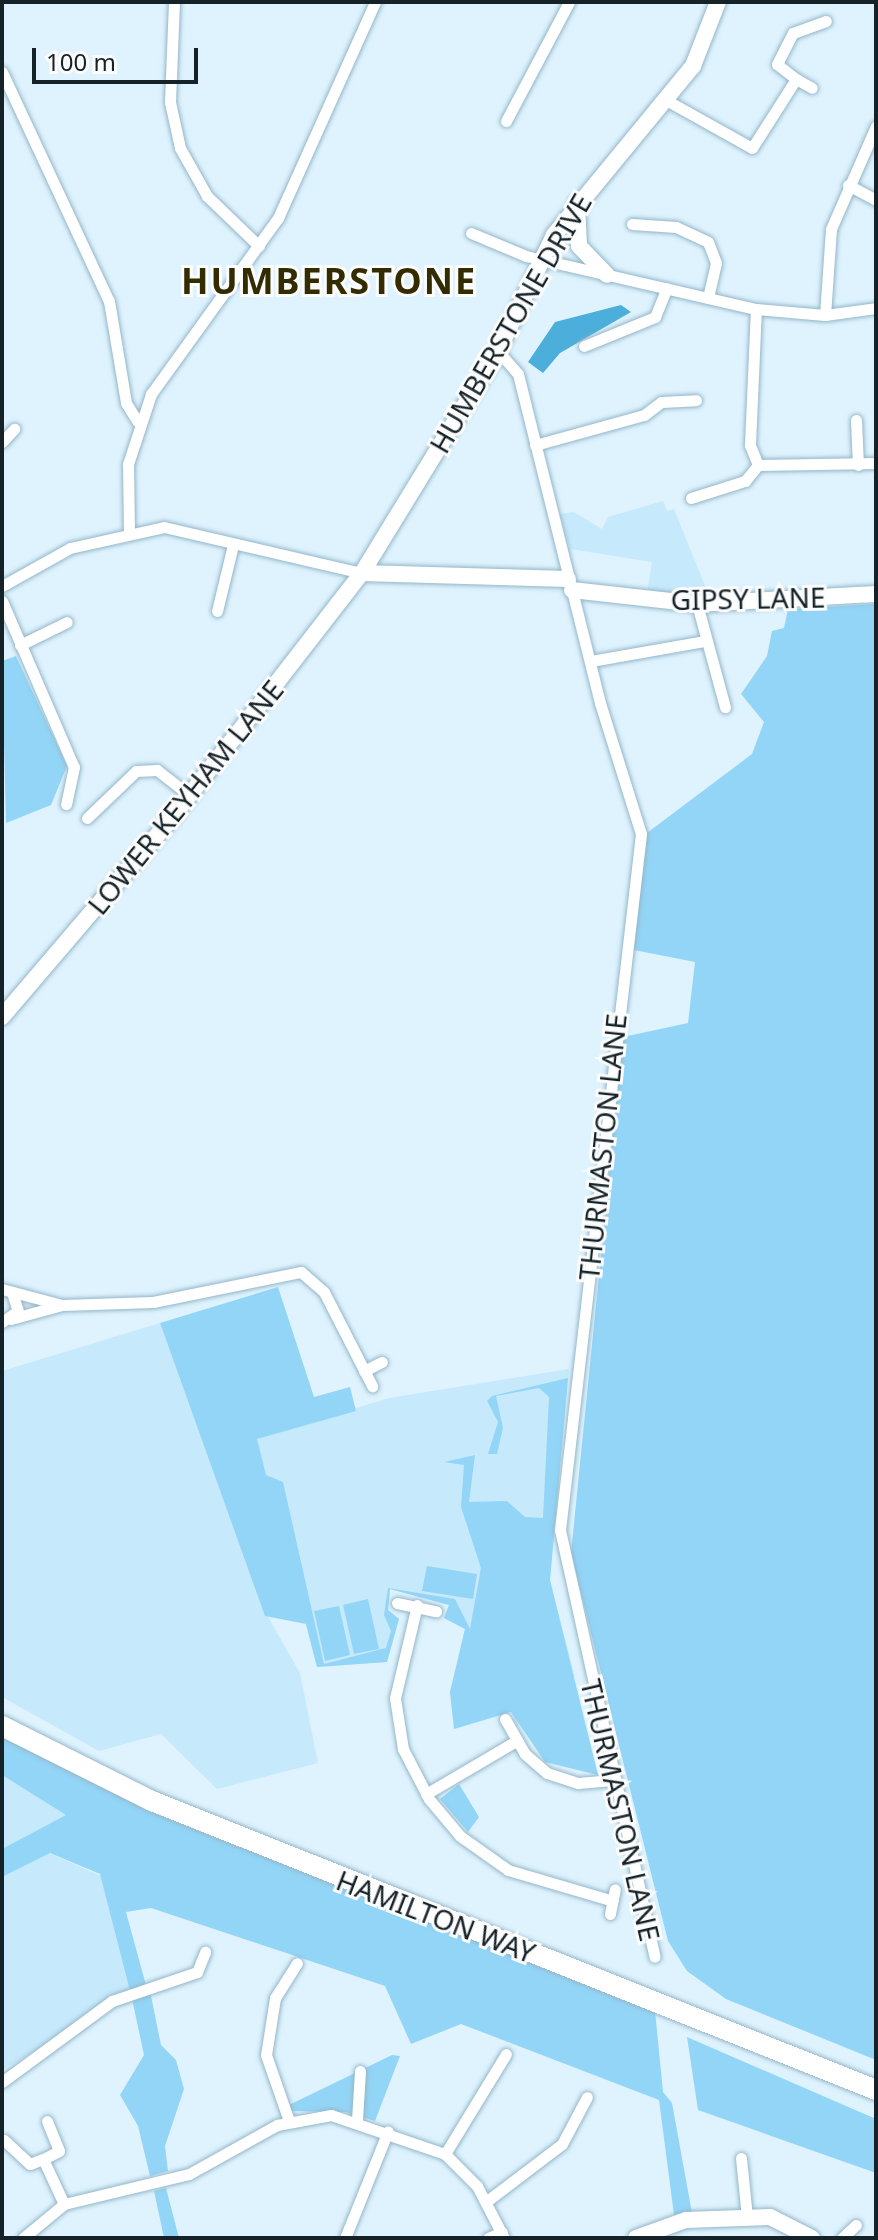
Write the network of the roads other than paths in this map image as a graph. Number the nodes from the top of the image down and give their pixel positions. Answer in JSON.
{"nodes":[{"id":1,"x":174,"y":2,"type":"edge"},
{"id":2,"x":375,"y":2,"type":"edge"},
{"id":3,"x":569,"y":2,"type":"edge"},
{"id":4,"x":718,"y":2,"type":"edge"},
{"id":5,"x":826,"y":21,"type":"dead end"},
{"id":6,"x":2,"y":72,"type":"edge"},
{"id":7,"x":796,"y":79,"type":"junction"},
{"id":8,"x":812,"y":88,"type":"dead end"},
{"id":9,"x":666,"y":100,"type":"junction"},
{"id":10,"x":506,"y":121,"type":"dead end"},
{"id":11,"x":876,"y":126,"type":"edge"},
{"id":12,"x":848,"y":185,"type":"junction"},
{"id":13,"x":876,"y":200,"type":"edge"},
{"id":14,"x":577,"y":201,"type":"junction"},
{"id":15,"x":632,"y":224,"type":"dead end"},
{"id":16,"x":471,"y":233,"type":"dead end"},
{"id":17,"x":259,"y":246,"type":"junction"},
{"id":18,"x":542,"y":259,"type":"junction"},
{"id":19,"x":607,"y":275,"type":"junction"},
{"id":20,"x":667,"y":288,"type":"junction"},
{"id":21,"x":708,"y":298,"type":"junction"},
{"id":22,"x":876,"y":308,"type":"edge"},
{"id":23,"x":756,"y":309,"type":"junction"},
{"id":24,"x":825,"y":315,"type":"junction"},
{"id":25,"x":584,"y":346,"type":"dead end"},
{"id":26,"x":498,"y":351,"type":"junction"},
{"id":27,"x":696,"y":400,"type":"dead end"},
{"id":28,"x":856,"y":420,"type":"dead end"},
{"id":29,"x":138,"y":422,"type":"junction"},
{"id":30,"x":14,"y":429,"type":"dead end"},
{"id":31,"x":2,"y":442,"type":"edge"},
{"id":32,"x":535,"y":445,"type":"junction"},
{"id":33,"x":876,"y":463,"type":"edge"},
{"id":34,"x":758,"y":465,"type":"junction"},
{"id":35,"x":858,"y":465,"type":"junction"},
{"id":36,"x":691,"y":498,"type":"dead end"},
{"id":37,"x":129,"y":533,"type":"junction"},
{"id":38,"x":233,"y":545,"type":"junction"},
{"id":39,"x":362,"y":573,"type":"junction"},
{"id":40,"x":570,"y":584,"type":"junction"},
{"id":41,"x":2,"y":586,"type":"edge"},
{"id":42,"x":876,"y":594,"type":"edge"},
{"id":43,"x":2,"y":601,"type":"edge"},
{"id":44,"x":697,"y":604,"type":"junction"},
{"id":45,"x":217,"y":611,"type":"dead end"},
{"id":46,"x":67,"y":622,"type":"dead end"},
{"id":47,"x":705,"y":641,"type":"junction"},
{"id":48,"x":20,"y":645,"type":"junction"},
{"id":49,"x":591,"y":661,"type":"junction"},
{"id":50,"x":725,"y":707,"type":"dead end"},
{"id":51,"x":189,"y":795,"type":"junction"},
{"id":52,"x":66,"y":804,"type":"dead end"},
{"id":53,"x":87,"y":818,"type":"dead end"},
{"id":54,"x":2,"y":1017,"type":"edge"},
{"id":55,"x":6,"y":1288,"type":"edge"},
{"id":56,"x":62,"y":1305,"type":"junction"},
{"id":57,"x":6,"y":1321,"type":"edge"},
{"id":58,"x":382,"y":1362,"type":"dead end"},
{"id":59,"x":364,"y":1371,"type":"junction"},
{"id":60,"x":372,"y":1386,"type":"dead end"},
{"id":61,"x":397,"y":1603,"type":"dead end"},
{"id":62,"x":417,"y":1605,"type":"junction"},
{"id":63,"x":436,"y":1611,"type":"dead end"},
{"id":64,"x":505,"y":1719,"type":"dead end"},
{"id":65,"x":2,"y":1726,"type":"edge"},
{"id":66,"x":516,"y":1741,"type":"junction"},
{"id":67,"x":615,"y":1780,"type":"junction"},
{"id":68,"x":426,"y":1794,"type":"junction"},
{"id":69,"x":615,"y":1889,"type":"dead end"},
{"id":70,"x":613,"y":1901,"type":"junction"},
{"id":71,"x":610,"y":1914,"type":"dead end"},
{"id":72,"x":205,"y":1952,"type":"dead end"},
{"id":73,"x":655,"y":1957,"type":"dead end"},
{"id":74,"x":297,"y":1963,"type":"dead end"},
{"id":75,"x":506,"y":2054,"type":"dead end"},
{"id":76,"x":360,"y":2071,"type":"dead end"},
{"id":77,"x":2,"y":2082,"type":"edge"},
{"id":78,"x":876,"y":2090,"type":"edge"},
{"id":79,"x":587,"y":2097,"type":"dead end"},
{"id":80,"x":357,"y":2120,"type":"junction"},
{"id":81,"x":47,"y":2121,"type":"dead end"},
{"id":82,"x":289,"y":2121,"type":"junction"},
{"id":83,"x":388,"y":2131,"type":"junction"},
{"id":84,"x":4,"y":2140,"type":"dead end"},
{"id":85,"x":445,"y":2154,"type":"junction"},
{"id":86,"x":741,"y":2158,"type":"dead end"},
{"id":87,"x":43,"y":2159,"type":"junction"},
{"id":88,"x":487,"y":2201,"type":"junction"},
{"id":89,"x":64,"y":2204,"type":"junction"},
{"id":90,"x":747,"y":2217,"type":"junction"},
{"id":91,"x":856,"y":2225,"type":"dead end"},
{"id":92,"x":503,"y":2235,"type":"edge"},
{"id":93,"x":23,"y":2238,"type":"edge"},
{"id":94,"x":345,"y":2238,"type":"edge"},
{"id":95,"x":488,"y":2238,"type":"edge"},
{"id":96,"x":636,"y":2238,"type":"edge"},
{"id":97,"x":812,"y":2238,"type":"edge"},
{"id":98,"x":842,"y":2238,"type":"edge"}],
"edges":[{"from":1,"to":17,"type":"street"},
{"from":2,"to":17,"type":"street"},
{"from":3,"to":10,"type":"street"},
{"from":4,"to":9,"type":"street","name":"HUMBERSTONE DRIVE"},
{"from":5,"to":7,"type":"street"},
{"from":6,"to":29,"type":"street"},
{"from":7,"to":8,"type":"street"},
{"from":7,"to":9,"type":"street"},
{"from":9,"to":14,"type":"street","name":"HUMBERSTONE DRIVE"},
{"from":11,"to":12,"type":"street"},
{"from":12,"to":13,"type":"street"},
{"from":12,"to":24,"type":"street"},
{"from":14,"to":18,"type":"street","name":"HUMBERSTONE DRIVE"},
{"from":14,"to":19,"type":"street"},
{"from":15,"to":21,"type":"street"},
{"from":16,"to":18,"type":"street"},
{"from":17,"to":29,"type":"street"},
{"from":18,"to":19,"type":"street"},
{"from":18,"to":26,"type":"street","name":"HUMBERSTONE DRIVE"},
{"from":19,"to":20,"type":"street"},
{"from":20,"to":21,"type":"street"},
{"from":20,"to":25,"type":"street"},
{"from":21,"to":23,"type":"street"},
{"from":22,"to":24,"type":"street"},
{"from":23,"to":24,"type":"street"},
{"from":23,"to":34,"type":"street"},
{"from":26,"to":32,"type":"street","name":"THURMASTON LANE"},
{"from":26,"to":39,"type":"street","name":"HUMBERSTONE DRIVE"},
{"from":27,"to":32,"type":"street"},
{"from":28,"to":35,"type":"street"},
{"from":29,"to":37,"type":"street"},
{"from":30,"to":31,"type":"street"},
{"from":32,"to":40,"type":"street","name":"THURMASTON LANE"},
{"from":33,"to":35,"type":"street"},
{"from":34,"to":35,"type":"street"},
{"from":34,"to":36,"type":"street"},
{"from":37,"to":38,"type":"street"},
{"from":37,"to":41,"type":"street"},
{"from":38,"to":39,"type":"street"},
{"from":38,"to":45,"type":"street"},
{"from":39,"to":40,"type":"street","name":"GIPSY LANE"},
{"from":39,"to":51,"type":"street","name":"LOWER KEYHAM LANE"},
{"from":40,"to":44,"type":"street","name":"GIPSY LANE"},
{"from":40,"to":49,"type":"street","name":"THURMASTON LANE"},
{"from":42,"to":44,"type":"street","name":"GIPSY LANE"},
{"from":43,"to":48,"type":"street"},
{"from":44,"to":47,"type":"street"},
{"from":46,"to":48,"type":"street"},
{"from":47,"to":49,"type":"street"},
{"from":47,"to":50,"type":"street"},
{"from":48,"to":52,"type":"street"},
{"from":49,"to":67,"type":"street","name":"THURMASTON LANE"},
{"from":51,"to":53,"type":"street"},
{"from":51,"to":54,"type":"street","name":"LOWER KEYHAM LANE"},
{"from":55,"to":56,"type":"street"},
{"from":55,"to":57,"type":"street"},
{"from":56,"to":57,"type":"street"},
{"from":56,"to":59,"type":"street"},
{"from":58,"to":59,"type":"street"},
{"from":59,"to":60,"type":"street"},
{"from":61,"to":62,"type":"street"},
{"from":62,"to":63,"type":"street"},
{"from":62,"to":68,"type":"street"},
{"from":64,"to":66,"type":"street"},
{"from":65,"to":78,"type":"highway","name":"HAMILTON WAY"},
{"from":66,"to":67,"type":"street"},
{"from":66,"to":68,"type":"street"},
{"from":67,"to":73,"type":"street","name":"THURMASTON LANE"},
{"from":68,"to":70,"type":"street"},
{"from":69,"to":70,"type":"street"},
{"from":70,"to":71,"type":"street"},
{"from":72,"to":77,"type":"street"},
{"from":74,"to":82,"type":"street"},
{"from":75,"to":85,"type":"street"},
{"from":76,"to":80,"type":"street"},
{"from":79,"to":88,"type":"street"},
{"from":80,"to":82,"type":"street"},
{"from":80,"to":83,"type":"street"},
{"from":81,"to":87,"type":"street"},
{"from":82,"to":89,"type":"street"},
{"from":83,"to":85,"type":"street"},
{"from":83,"to":94,"type":"street"},
{"from":84,"to":87,"type":"street"},
{"from":85,"to":88,"type":"street"},
{"from":86,"to":90,"type":"street"},
{"from":87,"to":89,"type":"street"},
{"from":88,"to":92,"type":"street"},
{"from":89,"to":93,"type":"street"},
{"from":90,"to":96,"type":"street"},
{"from":90,"to":97,"type":"street"},
{"from":91,"to":98,"type":"street"},
{"from":92,"to":95,"type":"street"}]}
